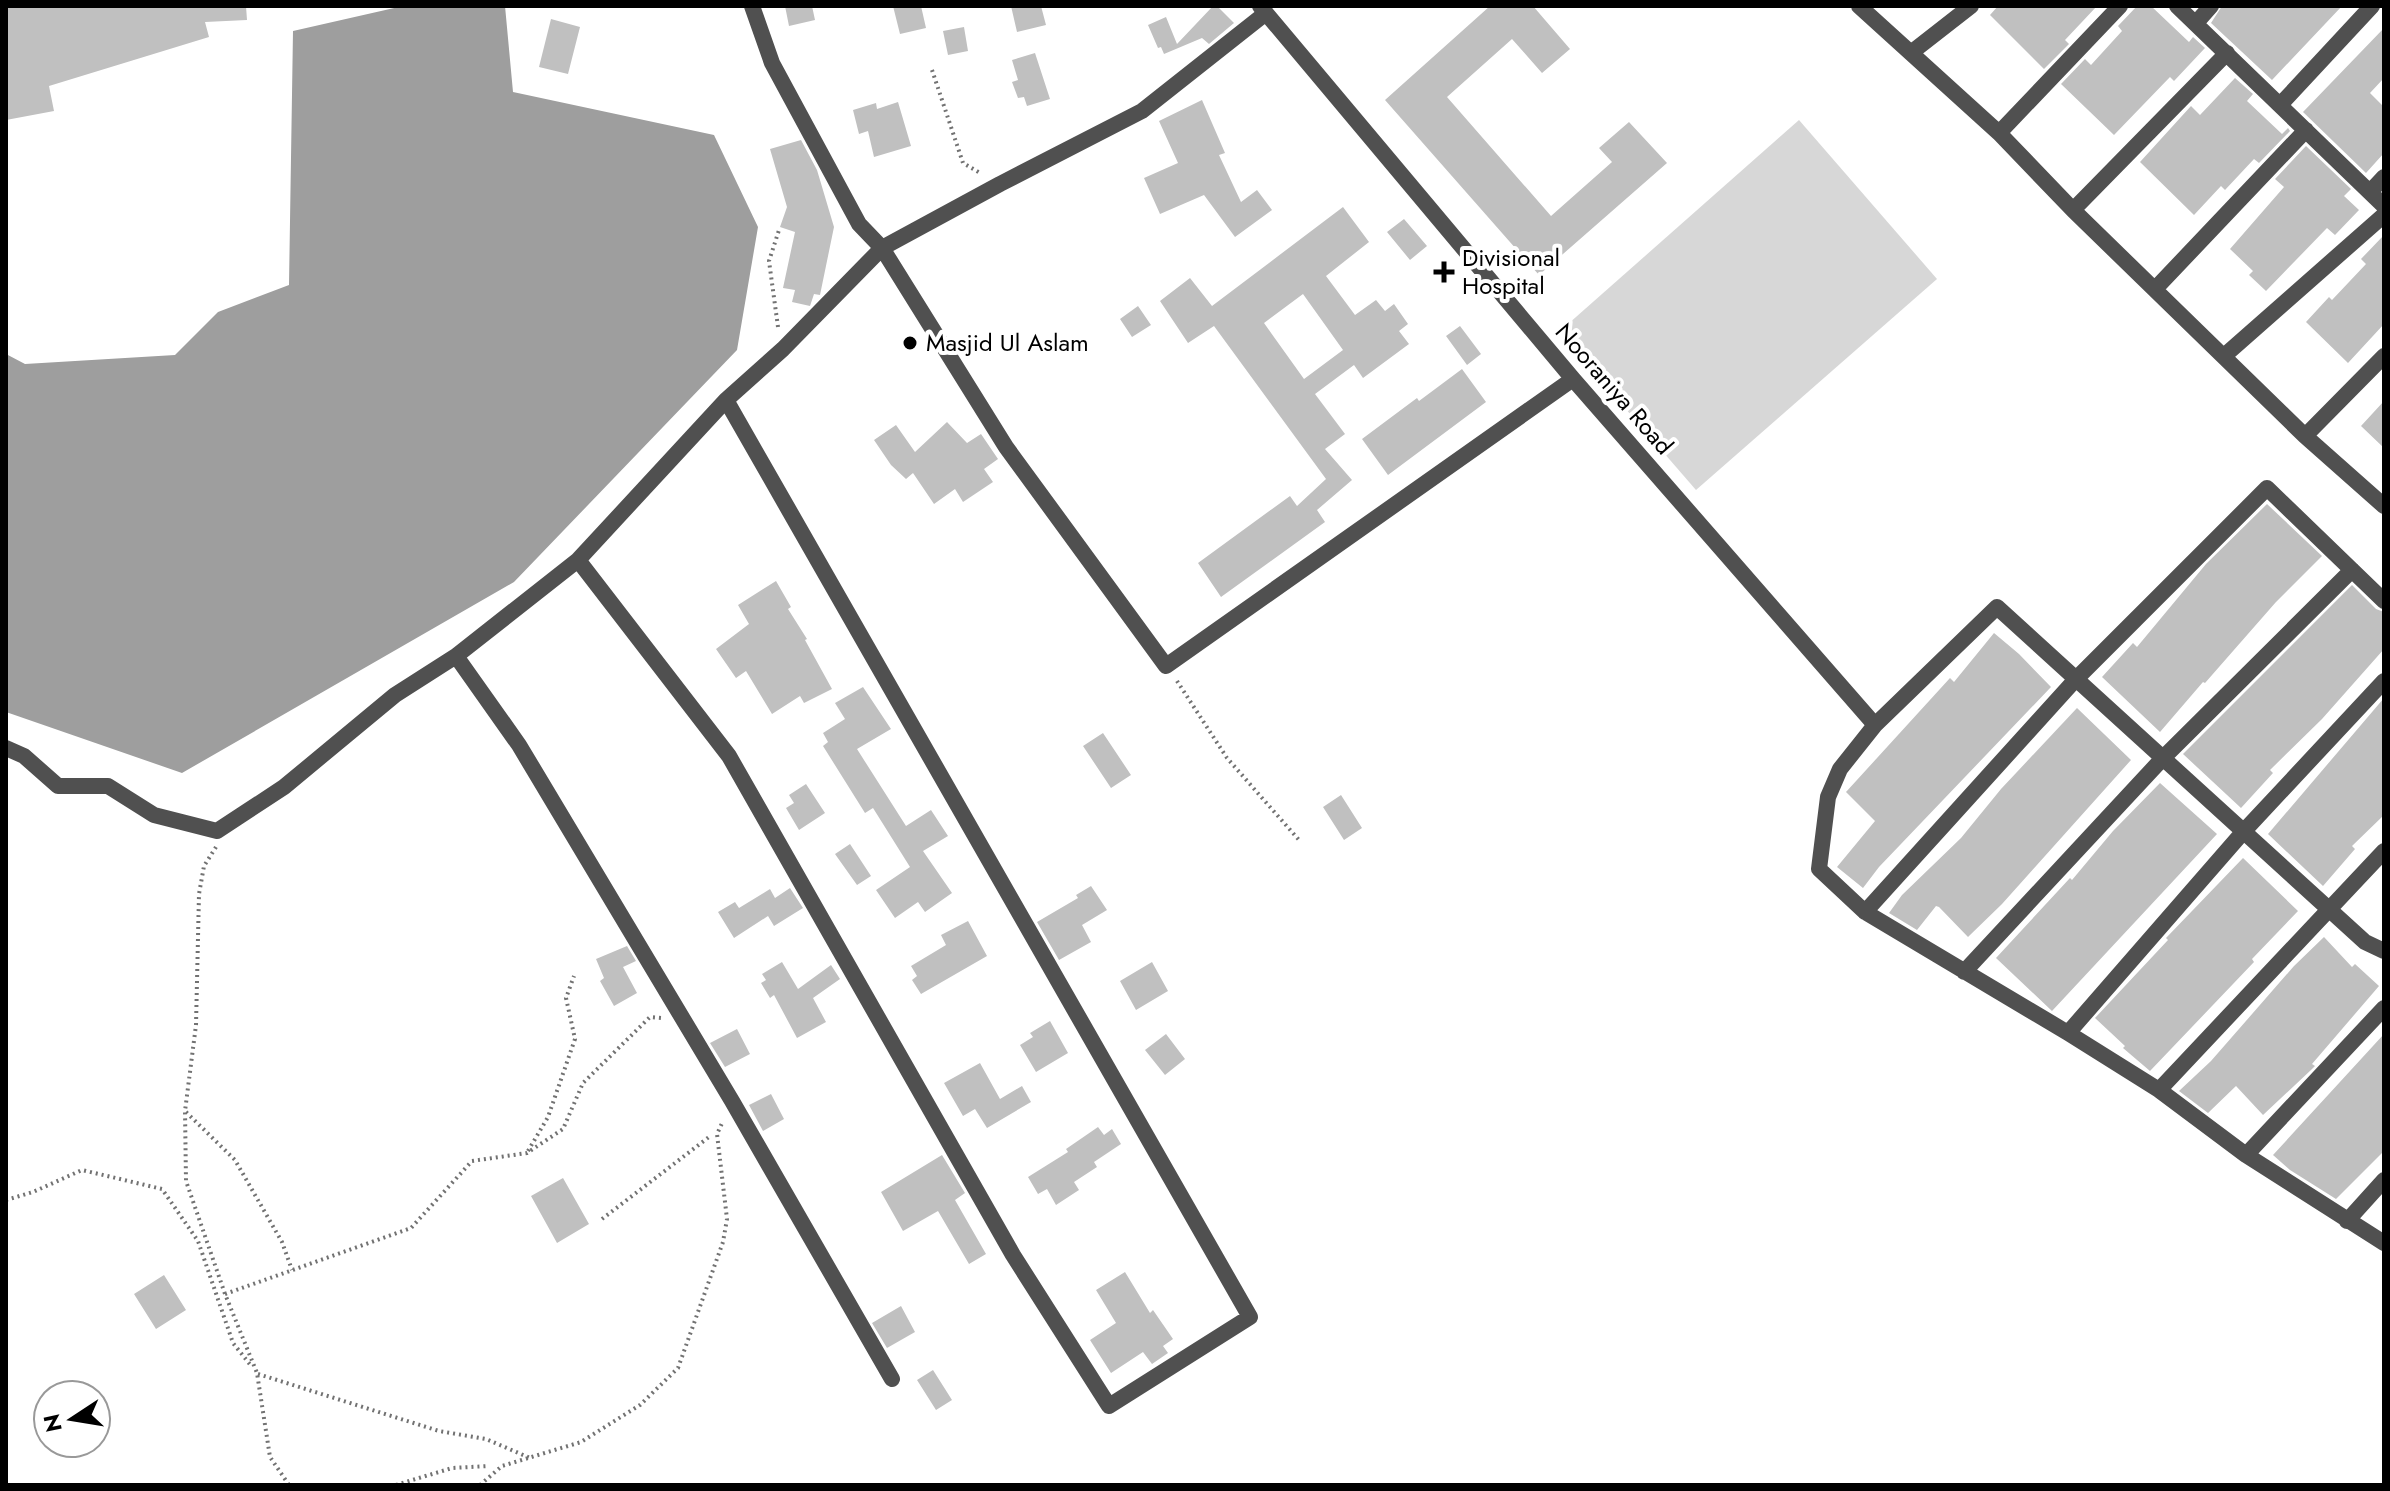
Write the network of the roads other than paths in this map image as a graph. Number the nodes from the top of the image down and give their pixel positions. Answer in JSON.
{"nodes":[{"id":1,"x":752,"y":6,"type":"edge"},
{"id":2,"x":1859,"y":6,"type":"edge"},
{"id":3,"x":1971,"y":6,"type":"edge"},
{"id":4,"x":2120,"y":6,"type":"edge"},
{"id":5,"x":2177,"y":6,"type":"edge"},
{"id":6,"x":2211,"y":6,"type":"edge"},
{"id":7,"x":2372,"y":6,"type":"edge"},
{"id":8,"x":1263,"y":10,"type":"edge"},
{"id":9,"x":2196,"y":23,"type":"junction"},
{"id":10,"x":1912,"y":52,"type":"junction"},
{"id":11,"x":2227,"y":53,"type":"junction"},
{"id":12,"x":2280,"y":105,"type":"junction"},
{"id":13,"x":2306,"y":130,"type":"junction"},
{"id":14,"x":1999,"y":133,"type":"junction"},
{"id":15,"x":2384,"y":177,"type":"edge"},
{"id":16,"x":2370,"y":192,"type":"junction"},
{"id":17,"x":2384,"y":206,"type":"edge"},
{"id":18,"x":2073,"y":210,"type":"junction"},
{"id":19,"x":2384,"y":215,"type":"edge"},
{"id":20,"x":882,"y":248,"type":"junction"},
{"id":21,"x":2156,"y":288,"type":"junction"},
{"id":22,"x":2224,"y":356,"type":"junction"},
{"id":23,"x":2384,"y":356,"type":"edge"},
{"id":24,"x":1573,"y":379,"type":"junction"},
{"id":25,"x":726,"y":400,"type":"junction"},
{"id":26,"x":2305,"y":436,"type":"junction"},
{"id":27,"x":2384,"y":506,"type":"edge"},
{"id":28,"x":578,"y":560,"type":"junction"},
{"id":29,"x":2352,"y":570,"type":"junction"},
{"id":30,"x":2384,"y":601,"type":"edge"},
{"id":31,"x":456,"y":656,"type":"junction"},
{"id":32,"x":2076,"y":679,"type":"junction"},
{"id":33,"x":2384,"y":681,"type":"edge"},
{"id":34,"x":1875,"y":725,"type":"junction"},
{"id":35,"x":6,"y":748,"type":"edge"},
{"id":36,"x":2163,"y":758,"type":"junction"},
{"id":37,"x":2244,"y":831,"type":"junction"},
{"id":38,"x":2384,"y":851,"type":"edge"},
{"id":39,"x":2329,"y":909,"type":"junction"},
{"id":40,"x":1865,"y":912,"type":"junction"},
{"id":41,"x":2384,"y":951,"type":"edge"},
{"id":42,"x":1964,"y":972,"type":"junction"},
{"id":43,"x":2384,"y":1008,"type":"edge"},
{"id":44,"x":2068,"y":1033,"type":"junction"},
{"id":45,"x":2159,"y":1090,"type":"junction"},
{"id":46,"x":2246,"y":1155,"type":"junction"},
{"id":47,"x":2384,"y":1180,"type":"edge"},
{"id":48,"x":2347,"y":1221,"type":"junction"},
{"id":49,"x":2384,"y":1243,"type":"edge"},
{"id":50,"x":892,"y":1379,"type":"dead end"}],
"edges":[{"from":1,"to":20,"type":"street"},
{"from":2,"to":10,"type":"street"},
{"from":3,"to":10,"type":"street"},
{"from":4,"to":14,"type":"street"},
{"from":5,"to":9,"type":"street"},
{"from":6,"to":9,"type":"street"},
{"from":7,"to":12,"type":"street"},
{"from":8,"to":20,"type":"street"},
{"from":8,"to":24,"type":"street","name":"Nooraniya Road"},
{"from":9,"to":11,"type":"street"},
{"from":10,"to":14,"type":"street"},
{"from":11,"to":12,"type":"street"},
{"from":11,"to":18,"type":"street"},
{"from":12,"to":13,"type":"street"},
{"from":13,"to":16,"type":"street"},
{"from":13,"to":21,"type":"street"},
{"from":14,"to":18,"type":"street"},
{"from":15,"to":16,"type":"street"},
{"from":16,"to":17,"type":"street"},
{"from":18,"to":21,"type":"street"},
{"from":19,"to":22,"type":"street"},
{"from":20,"to":24,"type":"street"},
{"from":20,"to":25,"type":"street"},
{"from":21,"to":22,"type":"street"},
{"from":22,"to":26,"type":"street"},
{"from":23,"to":26,"type":"street"},
{"from":24,"to":34,"type":"street","name":"Nooraniya Road"},
{"from":25,"to":28,"type":"street"},
{"from":25,"to":28,"type":"street"},
{"from":26,"to":27,"type":"street"},
{"from":28,"to":31,"type":"street"},
{"from":29,"to":30,"type":"street"},
{"from":29,"to":32,"type":"street"},
{"from":29,"to":36,"type":"street"},
{"from":31,"to":35,"type":"street"},
{"from":31,"to":50,"type":"street"},
{"from":32,"to":34,"type":"street"},
{"from":32,"to":36,"type":"street"},
{"from":32,"to":40,"type":"street"},
{"from":33,"to":37,"type":"street"},
{"from":34,"to":40,"type":"street"},
{"from":36,"to":37,"type":"street"},
{"from":36,"to":42,"type":"street"},
{"from":37,"to":39,"type":"street"},
{"from":37,"to":44,"type":"street"},
{"from":38,"to":39,"type":"street"},
{"from":39,"to":41,"type":"street"},
{"from":39,"to":45,"type":"street"},
{"from":40,"to":42,"type":"street"},
{"from":42,"to":44,"type":"street"},
{"from":43,"to":46,"type":"street"},
{"from":44,"to":45,"type":"street"},
{"from":45,"to":46,"type":"street"},
{"from":46,"to":48,"type":"street"},
{"from":47,"to":48,"type":"street"},
{"from":48,"to":49,"type":"street"}]}
